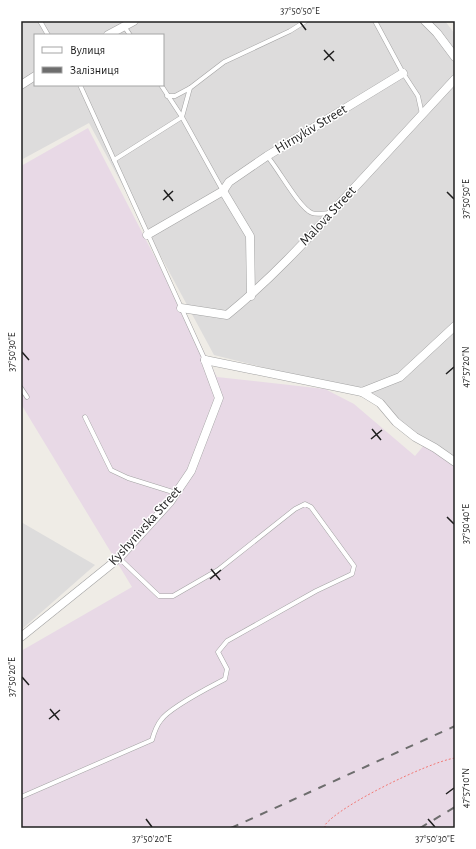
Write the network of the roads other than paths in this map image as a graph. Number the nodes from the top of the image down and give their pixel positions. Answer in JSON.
{"nodes":[{"id":1,"x":40,"y":21,"type":"edge"},
{"id":2,"x":134,"y":21,"type":"edge"},
{"id":3,"x":306,"y":21,"type":"edge"},
{"id":4,"x":375,"y":21,"type":"edge"},
{"id":5,"x":425,"y":21,"type":"edge"},
{"id":6,"x":124,"y":26,"type":"junction"},
{"id":7,"x":47,"y":34,"type":"edge"},
{"id":8,"x":110,"y":34,"type":"edge"},
{"id":9,"x":129,"y":34,"type":"edge"},
{"id":10,"x":455,"y":57,"type":"edge"},
{"id":11,"x":403,"y":73,"type":"junction"},
{"id":12,"x":34,"y":77,"type":"edge"},
{"id":13,"x":455,"y":79,"type":"edge"},
{"id":14,"x":21,"y":85,"type":"edge"},
{"id":15,"x":80,"y":86,"type":"edge"},
{"id":16,"x":162,"y":86,"type":"edge"},
{"id":17,"x":190,"y":88,"type":"junction"},
{"id":18,"x":167,"y":96,"type":"junction"},
{"id":19,"x":422,"y":114,"type":"junction"},
{"id":20,"x":182,"y":117,"type":"junction"},
{"id":21,"x":267,"y":156,"type":"junction"},
{"id":22,"x":114,"y":160,"type":"junction"},
{"id":23,"x":223,"y":191,"type":"junction"},
{"id":24,"x":331,"y":213,"type":"junction"},
{"id":25,"x":147,"y":235,"type":"junction"},
{"id":26,"x":250,"y":296,"type":"junction"},
{"id":27,"x":181,"y":308,"type":"junction"},
{"id":28,"x":455,"y":326,"type":"edge"},
{"id":29,"x":205,"y":360,"type":"junction"},
{"id":30,"x":21,"y":388,"type":"edge"},
{"id":31,"x":362,"y":392,"type":"junction"},
{"id":32,"x":27,"y":397,"type":"dead end"},
{"id":33,"x":85,"y":417,"type":"dead end"},
{"id":34,"x":455,"y":462,"type":"edge"},
{"id":35,"x":176,"y":493,"type":"junction"},
{"id":36,"x":119,"y":558,"type":"junction"},
{"id":37,"x":21,"y":637,"type":"edge"},
{"id":38,"x":21,"y":796,"type":"edge"}],
"edges":[{"from":1,"to":7,"type":"lane"},
{"from":2,"to":6,"type":"street"},
{"from":3,"to":17,"type":"lane"},
{"from":4,"to":11,"type":"lane"},
{"from":5,"to":10,"type":"street"},
{"from":6,"to":8,"type":"street"},
{"from":6,"to":9,"type":"lane"},
{"from":11,"to":19,"type":"lane"},
{"from":11,"to":21,"type":"street","name":"Hirnykiv Street"},
{"from":12,"to":14,"type":"street"},
{"from":13,"to":19,"type":"street","name":"Malova Street"},
{"from":15,"to":22,"type":"lane"},
{"from":16,"to":18,"type":"lane"},
{"from":17,"to":18,"type":"lane"},
{"from":17,"to":20,"type":"lane"},
{"from":18,"to":20,"type":"lane"},
{"from":19,"to":24,"type":"street","name":"Malova Street"},
{"from":20,"to":22,"type":"lane"},
{"from":20,"to":23,"type":"lane"},
{"from":21,"to":23,"type":"street","name":"Hirnykiv Street"},
{"from":21,"to":24,"type":"lane"},
{"from":22,"to":25,"type":"lane"},
{"from":23,"to":25,"type":"street","name":"Hirnykiv Street"},
{"from":23,"to":26,"type":"street"},
{"from":24,"to":26,"type":"street","name":"Malova Street"},
{"from":25,"to":27,"type":"lane"},
{"from":26,"to":27,"type":"street","name":"Malova Street"},
{"from":27,"to":29,"type":"lane"},
{"from":28,"to":31,"type":"street"},
{"from":29,"to":31,"type":"street"},
{"from":29,"to":35,"type":"street","name":"Kyshynivska Street"},
{"from":30,"to":32,"type":"lane"},
{"from":31,"to":34,"type":"street"},
{"from":33,"to":35,"type":"lane"},
{"from":35,"to":36,"type":"street","name":"Kyshynivska Street"},
{"from":36,"to":37,"type":"street","name":"Kyshynivska Street"},
{"from":36,"to":38,"type":"lane"}]}
